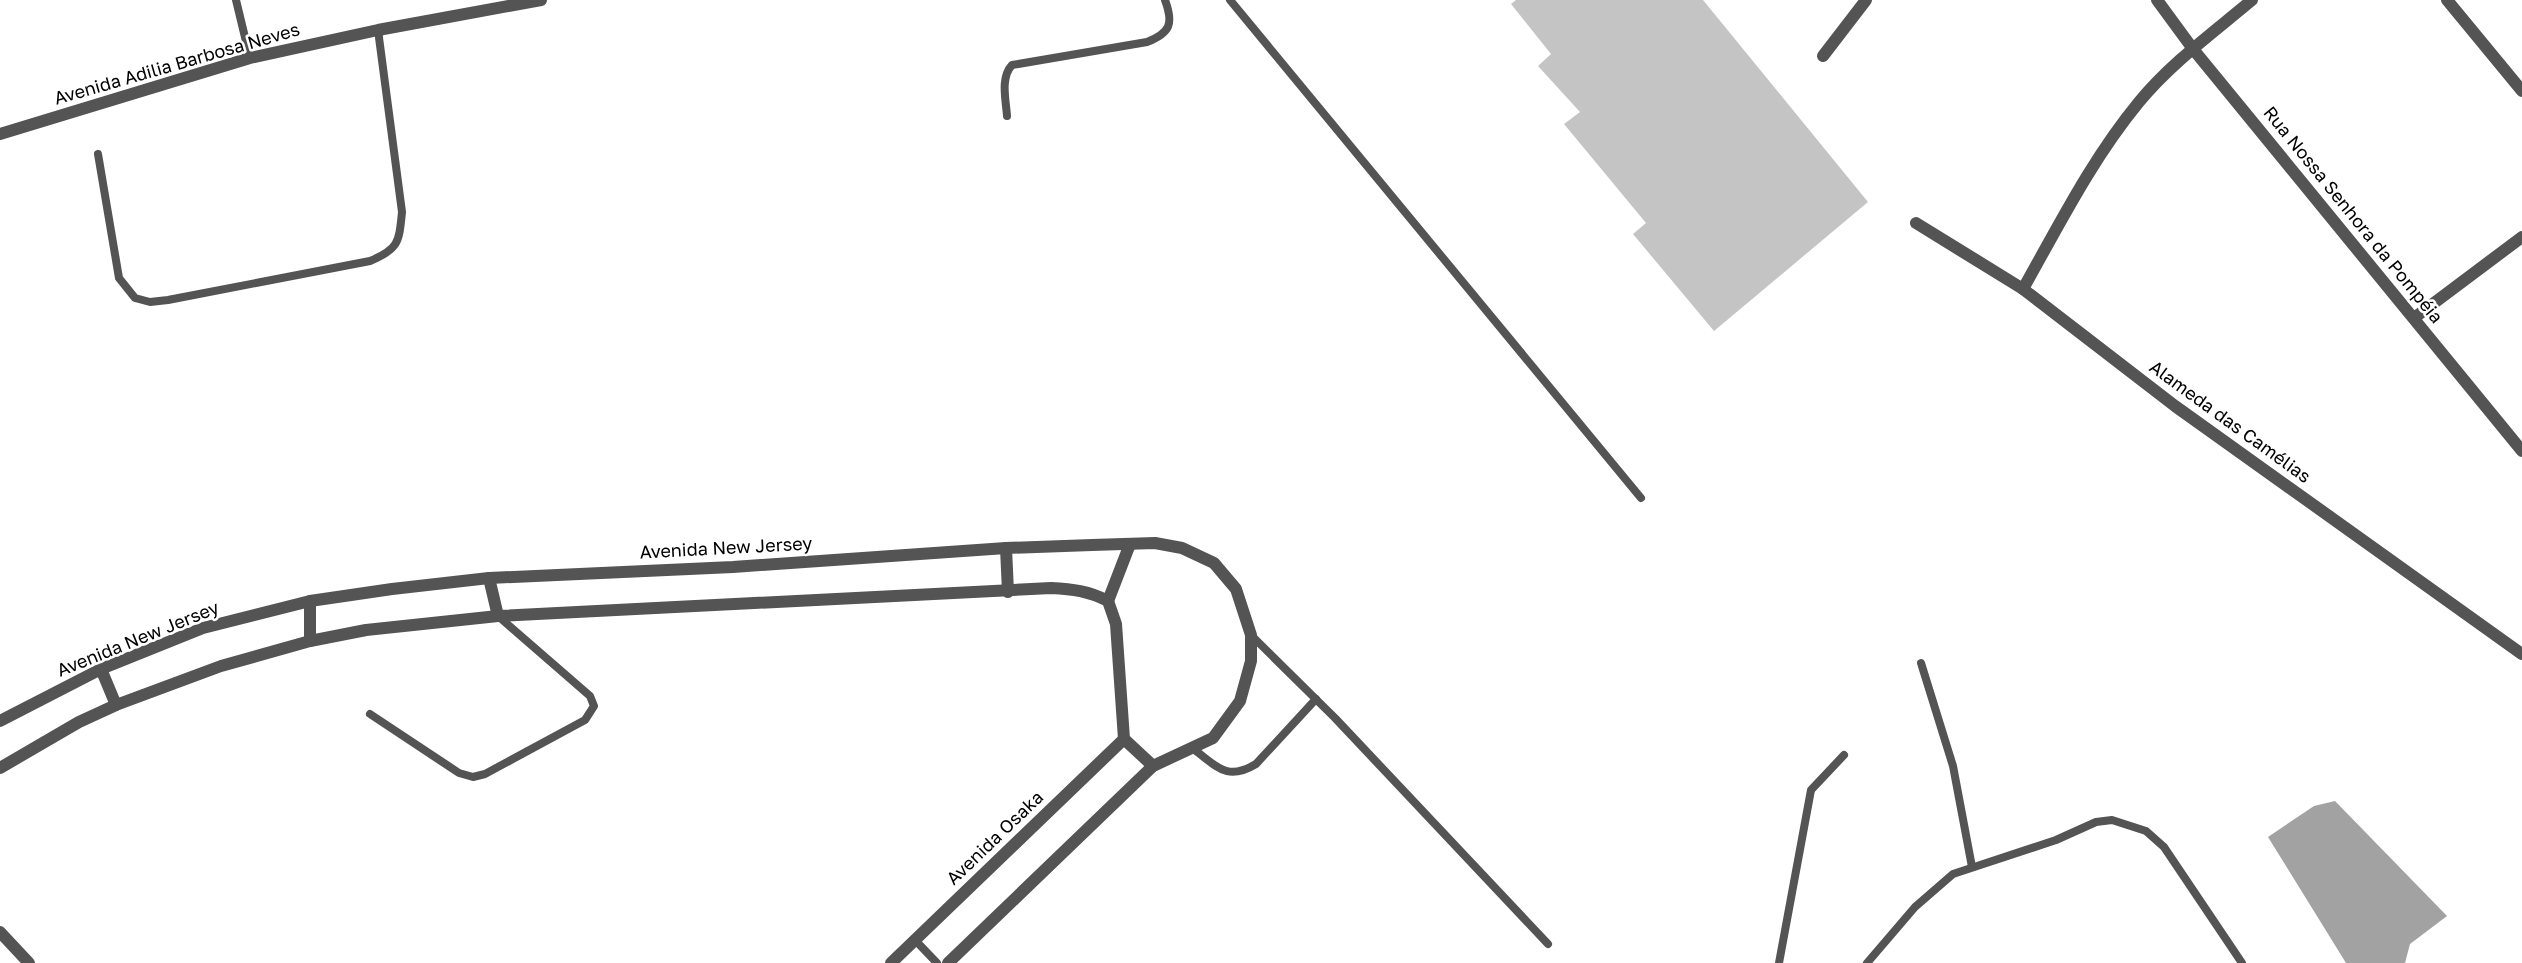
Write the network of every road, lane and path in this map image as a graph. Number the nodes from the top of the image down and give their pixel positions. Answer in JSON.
{"nodes":[{"id":1,"x":236,"y":0,"type":"edge"},
{"id":2,"x":541,"y":0,"type":"edge"},
{"id":3,"x":1165,"y":0,"type":"edge"},
{"id":4,"x":1230,"y":0,"type":"edge"},
{"id":5,"x":1866,"y":0,"type":"edge"},
{"id":6,"x":2157,"y":0,"type":"edge"},
{"id":7,"x":2252,"y":0,"type":"edge"},
{"id":8,"x":2447,"y":0,"type":"edge"},
{"id":9,"x":378,"y":30,"type":"junction"},
{"id":10,"x":2193,"y":49,"type":"junction"},
{"id":11,"x":1823,"y":56,"type":"dead end"},
{"id":12,"x":250,"y":58,"type":"junction"},
{"id":13,"x":2522,"y":91,"type":"edge"},
{"id":14,"x":1006,"y":116,"type":"dead end"},
{"id":15,"x":0,"y":134,"type":"edge"},
{"id":16,"x":98,"y":154,"type":"dead end"},
{"id":17,"x":1916,"y":222,"type":"dead end"},
{"id":18,"x":2522,"y":237,"type":"edge"},
{"id":19,"x":2024,"y":289,"type":"junction"},
{"id":20,"x":2414,"y":318,"type":"junction"},
{"id":21,"x":2522,"y":450,"type":"edge"},
{"id":22,"x":1641,"y":498,"type":"dead end"},
{"id":23,"x":1130,"y":544,"type":"junction"},
{"id":24,"x":1006,"y":548,"type":"junction"},
{"id":25,"x":489,"y":578,"type":"junction"},
{"id":26,"x":1008,"y":592,"type":"junction"},
{"id":27,"x":310,"y":601,"type":"junction"},
{"id":28,"x":1108,"y":601,"type":"junction"},
{"id":29,"x":498,"y":616,"type":"junction"},
{"id":30,"x":1251,"y":635,"type":"junction"},
{"id":31,"x":310,"y":641,"type":"junction"},
{"id":32,"x":2522,"y":654,"type":"edge"},
{"id":33,"x":1921,"y":663,"type":"dead end"},
{"id":34,"x":101,"y":669,"type":"junction"},
{"id":35,"x":1317,"y":699,"type":"junction"},
{"id":36,"x":116,"y":705,"type":"junction"},
{"id":37,"x":370,"y":714,"type":"dead end"},
{"id":38,"x":0,"y":721,"type":"edge"},
{"id":39,"x":1124,"y":739,"type":"junction"},
{"id":40,"x":1192,"y":748,"type":"junction"},
{"id":41,"x":1844,"y":755,"type":"dead end"},
{"id":42,"x":1153,"y":766,"type":"junction"},
{"id":43,"x":0,"y":768,"type":"edge"},
{"id":44,"x":1972,"y":867,"type":"junction"},
{"id":45,"x":0,"y":932,"type":"edge"},
{"id":46,"x":915,"y":940,"type":"junction"},
{"id":47,"x":1548,"y":944,"type":"dead end"},
{"id":48,"x":29,"y":963,"type":"edge"},
{"id":49,"x":891,"y":963,"type":"edge"},
{"id":50,"x":938,"y":963,"type":"edge"},
{"id":51,"x":948,"y":963,"type":"edge"},
{"id":52,"x":1779,"y":963,"type":"edge"},
{"id":53,"x":1867,"y":963,"type":"edge"},
{"id":54,"x":2242,"y":963,"type":"edge"}],
"edges":[{"from":1,"to":12,"type":"lane"},
{"from":2,"to":9,"type":"street","name":"Avenida Adilia Barbosa Neves"},
{"from":3,"to":14,"type":"lane"},
{"from":4,"to":22,"type":"lane"},
{"from":5,"to":11,"type":"street"},
{"from":6,"to":10,"type":"street","name":"Rua Nossa Senhora da Pompéia"},
{"from":7,"to":10,"type":"street"},
{"from":8,"to":13,"type":"street"},
{"from":9,"to":12,"type":"street","name":"Avenida Adilia Barbosa Neves"},
{"from":9,"to":16,"type":"lane"},
{"from":10,"to":19,"type":"street"},
{"from":10,"to":20,"type":"street","name":"Rua Nossa Senhora da Pompéia"},
{"from":12,"to":15,"type":"street","name":"Avenida Adilia Barbosa Neves"},
{"from":17,"to":19,"type":"street","name":"Alameda das Camélias"},
{"from":18,"to":20,"type":"street"},
{"from":19,"to":32,"type":"street","name":"Alameda das Camélias"},
{"from":20,"to":21,"type":"street","name":"Rua Nossa Senhora da Pompéia"},
{"from":23,"to":24,"type":"street","name":"Avenida New Jersey"},
{"from":23,"to":28,"type":"street"},
{"from":23,"to":30,"type":"street","name":"Avenida New Jersey"},
{"from":24,"to":25,"type":"street","name":"Avenida New Jersey"},
{"from":24,"to":26,"type":"street"},
{"from":25,"to":27,"type":"street","name":"Avenida New Jersey"},
{"from":25,"to":29,"type":"street"},
{"from":26,"to":28,"type":"street"},
{"from":26,"to":29,"type":"street"},
{"from":27,"to":31,"type":"street"},
{"from":27,"to":34,"type":"street","name":"Avenida New Jersey"},
{"from":28,"to":39,"type":"street"},
{"from":29,"to":31,"type":"street"},
{"from":29,"to":37,"type":"lane"},
{"from":30,"to":35,"type":"lane"},
{"from":30,"to":40,"type":"street","name":"Avenida New Jersey"},
{"from":31,"to":36,"type":"street"},
{"from":33,"to":44,"type":"lane"},
{"from":34,"to":36,"type":"street"},
{"from":34,"to":38,"type":"street","name":"Avenida New Jersey"},
{"from":35,"to":40,"type":"lane"},
{"from":35,"to":47,"type":"lane"},
{"from":36,"to":43,"type":"street"},
{"from":39,"to":42,"type":"street"},
{"from":39,"to":46,"type":"street","name":"Avenida Osaka"},
{"from":40,"to":42,"type":"street","name":"Avenida New Jersey"},
{"from":41,"to":52,"type":"lane"},
{"from":42,"to":51,"type":"street"},
{"from":44,"to":53,"type":"lane"},
{"from":44,"to":54,"type":"lane"},
{"from":45,"to":48,"type":"street"},
{"from":46,"to":49,"type":"street","name":"Avenida Osaka"},
{"from":46,"to":50,"type":"lane"}]}
